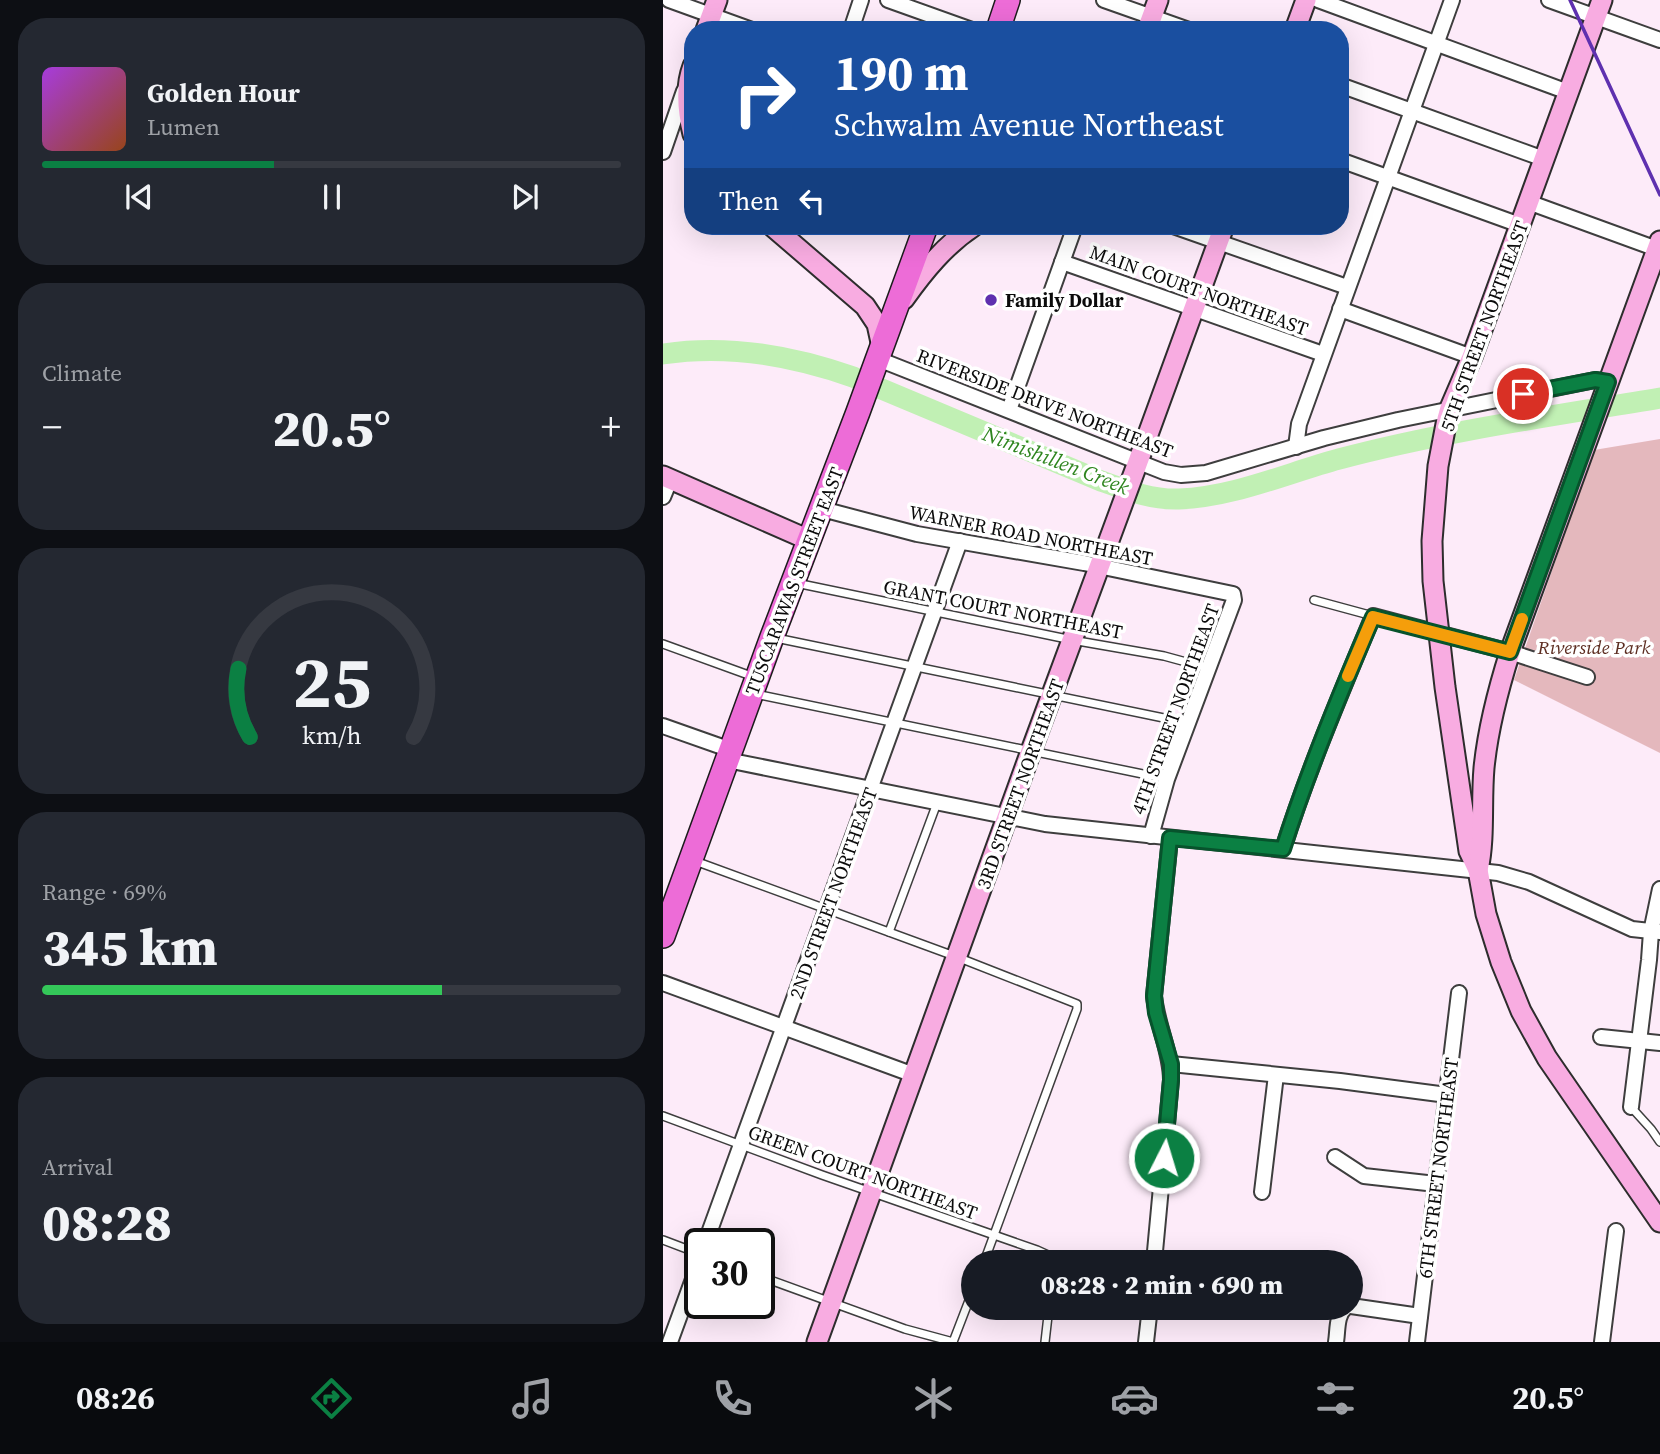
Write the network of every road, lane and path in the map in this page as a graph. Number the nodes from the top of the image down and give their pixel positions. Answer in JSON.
{"nodes":[{"id":1,"x":669,"y":0,"type":"edge"},
{"id":2,"x":861,"y":0,"type":"edge"},
{"id":3,"x":888,"y":0,"type":"edge"},
{"id":4,"x":1008,"y":0,"type":"edge"},
{"id":5,"x":1104,"y":0,"type":"edge"},
{"id":6,"x":1306,"y":0,"type":"edge"},
{"id":7,"x":1318,"y":0,"type":"edge"},
{"id":8,"x":1452,"y":0,"type":"edge"},
{"id":9,"x":1549,"y":0,"type":"edge"},
{"id":10,"x":1599,"y":9,"type":"edge"},
{"id":11,"x":711,"y":15,"type":"edge"},
{"id":12,"x":1152,"y":15,"type":"edge"},
{"id":13,"x":854,"y":21,"type":"edge"},
{"id":14,"x":947,"y":21,"type":"edge"},
{"id":15,"x":1001,"y":21,"type":"edge"},
{"id":16,"x":1298,"y":21,"type":"edge"},
{"id":17,"x":1660,"y":40,"type":"edge"},
{"id":18,"x":1436,"y":43,"type":"junction"},
{"id":19,"x":684,"y":85,"type":"edge"},
{"id":20,"x":1349,"y":88,"type":"edge"},
{"id":21,"x":1568,"y":92,"type":"junction"},
{"id":22,"x":1412,"y":111,"type":"junction"},
{"id":23,"x":669,"y":118,"type":"edge"},
{"id":24,"x":663,"y":152,"type":"edge"},
{"id":25,"x":1544,"y":159,"type":"junction"},
{"id":26,"x":1349,"y":163,"type":"edge"},
{"id":27,"x":1387,"y":178,"type":"junction"},
{"id":28,"x":1528,"y":202,"type":"junction"},
{"id":29,"x":1520,"y":225,"type":"junction"},
{"id":30,"x":782,"y":235,"type":"edge"},
{"id":31,"x":923,"y":235,"type":"edge"},
{"id":32,"x":963,"y":235,"type":"edge"},
{"id":33,"x":1072,"y":235,"type":"edge"},
{"id":34,"x":1221,"y":235,"type":"edge"},
{"id":35,"x":1223,"y":235,"type":"edge"},
{"id":36,"x":1658,"y":245,"type":"edge"},
{"id":37,"x":1062,"y":262,"type":"junction"},
{"id":38,"x":1347,"y":288,"type":"junction"},
{"id":39,"x":1194,"y":308,"type":"junction"},
{"id":40,"x":1340,"y":309,"type":"junction"},
{"id":41,"x":894,"y":315,"type":"junction"},
{"id":42,"x":1323,"y":354,"type":"junction"},
{"id":43,"x":1472,"y":357,"type":"junction"},
{"id":44,"x":878,"y":358,"type":"junction"},
{"id":45,"x":1607,"y":385,"type":"junction"},
{"id":46,"x":1009,"y":410,"type":"junction"},
{"id":47,"x":1448,"y":414,"type":"junction"},
{"id":48,"x":1296,"y":447,"type":"junction"},
{"id":49,"x":1137,"y":465,"type":"junction"},
{"id":50,"x":665,"y":484,"type":"edge"},
{"id":51,"x":822,"y":509,"type":"junction"},
{"id":52,"x":809,"y":540,"type":"junction"},
{"id":53,"x":960,"y":541,"type":"junction"},
{"id":54,"x":1100,"y":567,"type":"junction"},
{"id":55,"x":792,"y":582,"type":"junction"},
{"id":56,"x":1234,"y":596,"type":"joint"},
{"id":57,"x":1314,"y":600,"type":"dead end"},
{"id":58,"x":933,"y":611,"type":"junction"},
{"id":59,"x":1373,"y":617,"type":"junction"},
{"id":60,"x":1439,"y":634,"type":"junction"},
{"id":61,"x":772,"y":637,"type":"junction"},
{"id":62,"x":1072,"y":639,"type":"junction"},
{"id":63,"x":663,"y":644,"type":"edge"},
{"id":64,"x":1510,"y":652,"type":"junction"},
{"id":65,"x":914,"y":667,"type":"junction"},
{"id":66,"x":1208,"y":668,"type":"junction"},
{"id":67,"x":1588,"y":677,"type":"dead end"},
{"id":68,"x":754,"y":686,"type":"junction"},
{"id":69,"x":1051,"y":695,"type":"junction"},
{"id":70,"x":894,"y":723,"type":"junction"},
{"id":71,"x":1188,"y":723,"type":"junction"},
{"id":72,"x":663,"y":726,"type":"edge"},
{"id":73,"x":1031,"y":751,"type":"junction"},
{"id":74,"x":729,"y":755,"type":"junction"},
{"id":75,"x":1167,"y":779,"type":"junction"},
{"id":76,"x":871,"y":790,"type":"junction"},
{"id":77,"x":937,"y":803,"type":"junction"},
{"id":78,"x":1007,"y":817,"type":"junction"},
{"id":79,"x":1151,"y":836,"type":"junction"},
{"id":80,"x":1170,"y":838,"type":"junction"},
{"id":81,"x":1283,"y":849,"type":"junction"},
{"id":82,"x":691,"y":859,"type":"junction"},
{"id":83,"x":1479,"y":870,"type":"junction"},
{"id":84,"x":1660,"y":889,"type":"edge"},
{"id":85,"x":827,"y":910,"type":"junction"},
{"id":86,"x":889,"y":932,"type":"junction"},
{"id":87,"x":1655,"y":932,"type":"edge"},
{"id":88,"x":663,"y":936,"type":"edge"},
{"id":89,"x":957,"y":957,"type":"junction"},
{"id":90,"x":663,"y":983,"type":"edge"},
{"id":91,"x":1459,"y":993,"type":"dead end"},
{"id":92,"x":784,"y":1026,"type":"junction"},
{"id":93,"x":1601,"y":1037,"type":"dead end"},
{"id":94,"x":1639,"y":1041,"type":"junction"},
{"id":95,"x":1660,"y":1043,"type":"edge"},
{"id":96,"x":1171,"y":1064,"type":"junction"},
{"id":97,"x":914,"y":1075,"type":"junction"},
{"id":98,"x":1276,"y":1075,"type":"junction"},
{"id":99,"x":1447,"y":1095,"type":"junction"},
{"id":100,"x":1631,"y":1107,"type":"joint"},
{"id":101,"x":663,"y":1116,"type":"edge"},
{"id":102,"x":1660,"y":1142,"type":"edge"},
{"id":103,"x":741,"y":1145,"type":"junction"},
{"id":104,"x":1334,"y":1157,"type":"dead end"},
{"id":105,"x":1436,"y":1184,"type":"junction"},
{"id":106,"x":872,"y":1192,"type":"junction"},
{"id":107,"x":1262,"y":1192,"type":"dead end"},
{"id":108,"x":1660,"y":1222,"type":"edge"},
{"id":109,"x":711,"y":1228,"type":"edge"},
{"id":110,"x":1616,"y":1231,"type":"dead end"},
{"id":111,"x":994,"y":1235,"type":"junction"},
{"id":112,"x":663,"y":1240,"type":"edge"},
{"id":113,"x":684,"y":1248,"type":"edge"},
{"id":114,"x":988,"y":1250,"type":"edge"},
{"id":115,"x":1037,"y":1250,"type":"edge"},
{"id":116,"x":1155,"y":1250,"type":"edge"},
{"id":117,"x":775,"y":1282,"type":"edge"},
{"id":118,"x":832,"y":1302,"type":"junction"},
{"id":119,"x":684,"y":1304,"type":"edge"},
{"id":120,"x":1363,"y":1309,"type":"edge"},
{"id":121,"x":1420,"y":1316,"type":"junction"},
{"id":122,"x":961,"y":1320,"type":"edge"},
{"id":123,"x":1048,"y":1320,"type":"edge"},
{"id":124,"x":1149,"y":1320,"type":"edge"},
{"id":125,"x":1339,"y":1320,"type":"edge"},
{"id":126,"x":670,"y":1342,"type":"edge"},
{"id":127,"x":818,"y":1342,"type":"edge"},
{"id":128,"x":953,"y":1342,"type":"edge"},
{"id":129,"x":1045,"y":1342,"type":"edge"},
{"id":130,"x":1146,"y":1342,"type":"edge"},
{"id":131,"x":1336,"y":1342,"type":"edge"},
{"id":132,"x":1417,"y":1342,"type":"edge"},
{"id":133,"x":1602,"y":1342,"type":"edge"}],
"edges":[{"from":1,"to":11,"type":"street"},
{"from":2,"to":13,"type":"street"},
{"from":3,"to":14,"type":"street"},
{"from":4,"to":15,"type":"main road"},
{"from":5,"to":12,"type":"street"},
{"from":6,"to":16,"type":"main road"},
{"from":7,"to":18,"type":"street"},
{"from":8,"to":18,"type":"street"},
{"from":9,"to":10,"type":"street"},
{"from":10,"to":17,"type":"street"},
{"from":10,"to":21,"type":"main road","name":"5TH STREET NORTHEAST"},
{"from":18,"to":21,"type":"street"},
{"from":18,"to":22,"type":"street"},
{"from":19,"to":23,"type":"street"},
{"from":20,"to":22,"type":"street"},
{"from":21,"to":25,"type":"main road","name":"5TH STREET NORTHEAST"},
{"from":22,"to":25,"type":"street"},
{"from":22,"to":27,"type":"street"},
{"from":23,"to":24,"type":"street"},
{"from":25,"to":28,"type":"main road","name":"5TH STREET NORTHEAST"},
{"from":26,"to":27,"type":"street"},
{"from":27,"to":29,"type":"street"},
{"from":27,"to":38,"type":"street"},
{"from":28,"to":29,"type":"main road","name":"5TH STREET NORTHEAST"},
{"from":28,"to":36,"type":"street"},
{"from":29,"to":43,"type":"main road","name":"5TH STREET NORTHEAST"},
{"from":30,"to":44,"type":"main road"},
{"from":31,"to":41,"type":"main road","name":"TUSCARAWAS STREET EAST"},
{"from":32,"to":41,"type":"main road"},
{"from":33,"to":37,"type":"street"},
{"from":34,"to":39,"type":"main road","name":"3RD STREET NORTHEAST"},
{"from":35,"to":38,"type":"street"},
{"from":36,"to":45,"type":"main road"},
{"from":37,"to":39,"type":"street","name":"MAIN COURT NORTHEAST"},
{"from":37,"to":46,"type":"street"},
{"from":38,"to":40,"type":"street"},
{"from":39,"to":42,"type":"street","name":"MAIN COURT NORTHEAST"},
{"from":39,"to":49,"type":"main road","name":"3RD STREET NORTHEAST"},
{"from":40,"to":42,"type":"street"},
{"from":40,"to":43,"type":"street"},
{"from":41,"to":44,"type":"main road","name":"TUSCARAWAS STREET EAST"},
{"from":42,"to":48,"type":"street"},
{"from":43,"to":47,"type":"main road","name":"5TH STREET NORTHEAST"},
{"from":44,"to":46,"type":"street","name":"RIVERSIDE DRIVE NORTHEAST"},
{"from":44,"to":51,"type":"main road","name":"TUSCARAWAS STREET EAST"},
{"from":45,"to":47,"type":"street","name":"RIVERSIDE DRIVE NORTHEAST"},
{"from":45,"to":64,"type":"main road"},
{"from":46,"to":49,"type":"street","name":"RIVERSIDE DRIVE NORTHEAST"},
{"from":47,"to":48,"type":"street","name":"RIVERSIDE DRIVE NORTHEAST"},
{"from":47,"to":60,"type":"main road","name":"5TH STREET NORTHEAST"},
{"from":48,"to":49,"type":"street","name":"RIVERSIDE DRIVE NORTHEAST"},
{"from":49,"to":54,"type":"main road","name":"3RD STREET NORTHEAST"},
{"from":50,"to":52,"type":"main road"},
{"from":51,"to":52,"type":"main road","name":"TUSCARAWAS STREET EAST"},
{"from":51,"to":53,"type":"street","name":"WARNER ROAD NORTHEAST"},
{"from":52,"to":55,"type":"main road","name":"TUSCARAWAS STREET EAST"},
{"from":53,"to":54,"type":"street","name":"WARNER ROAD NORTHEAST"},
{"from":53,"to":58,"type":"street","name":"2ND STREET NORTHEAST"},
{"from":54,"to":56,"type":"street","name":"WARNER ROAD NORTHEAST"},
{"from":54,"to":62,"type":"main road","name":"3RD STREET NORTHEAST"},
{"from":55,"to":58,"type":"lane","name":"GRANT COURT NORTHEAST"},
{"from":55,"to":61,"type":"main road","name":"TUSCARAWAS STREET EAST"},
{"from":56,"to":66,"type":"street","name":"4TH STREET NORTHEAST"},
{"from":57,"to":59,"type":"lane"},
{"from":58,"to":62,"type":"lane","name":"GRANT COURT NORTHEAST"},
{"from":58,"to":65,"type":"street","name":"2ND STREET NORTHEAST"},
{"from":59,"to":60,"type":"street"},
{"from":59,"to":81,"type":"street"},
{"from":60,"to":64,"type":"street"},
{"from":60,"to":83,"type":"main road","name":"5TH STREET NORTHEAST"},
{"from":61,"to":65,"type":"lane"},
{"from":61,"to":68,"type":"main road","name":"TUSCARAWAS STREET EAST"},
{"from":62,"to":66,"type":"lane","name":"GRANT COURT NORTHEAST"},
{"from":62,"to":69,"type":"main road","name":"3RD STREET NORTHEAST"},
{"from":63,"to":68,"type":"lane"},
{"from":64,"to":67,"type":"street"},
{"from":64,"to":83,"type":"main road"},
{"from":65,"to":69,"type":"lane"},
{"from":65,"to":70,"type":"street","name":"2ND STREET NORTHEAST"},
{"from":66,"to":71,"type":"street","name":"4TH STREET NORTHEAST"},
{"from":68,"to":70,"type":"lane"},
{"from":68,"to":74,"type":"main road","name":"TUSCARAWAS STREET EAST"},
{"from":69,"to":71,"type":"lane"},
{"from":69,"to":73,"type":"main road","name":"3RD STREET NORTHEAST"},
{"from":70,"to":73,"type":"lane"},
{"from":70,"to":76,"type":"street","name":"2ND STREET NORTHEAST"},
{"from":71,"to":75,"type":"street","name":"4TH STREET NORTHEAST"},
{"from":72,"to":74,"type":"street"},
{"from":73,"to":75,"type":"lane"},
{"from":73,"to":78,"type":"main road","name":"3RD STREET NORTHEAST"},
{"from":74,"to":76,"type":"street"},
{"from":74,"to":82,"type":"main road","name":"TUSCARAWAS STREET EAST"},
{"from":75,"to":79,"type":"street","name":"4TH STREET NORTHEAST"},
{"from":76,"to":77,"type":"street"},
{"from":76,"to":85,"type":"street","name":"2ND STREET NORTHEAST"},
{"from":77,"to":78,"type":"street"},
{"from":77,"to":86,"type":"lane"},
{"from":78,"to":79,"type":"street"},
{"from":78,"to":89,"type":"main road","name":"3RD STREET NORTHEAST"},
{"from":79,"to":80,"type":"street"},
{"from":80,"to":81,"type":"street"},
{"from":80,"to":96,"type":"street"},
{"from":81,"to":83,"type":"street"},
{"from":82,"to":85,"type":"lane"},
{"from":82,"to":88,"type":"main road","name":"TUSCARAWAS STREET EAST"},
{"from":83,"to":87,"type":"street"},
{"from":83,"to":108,"type":"main road"},
{"from":84,"to":87,"type":"street"},
{"from":85,"to":86,"type":"lane"},
{"from":85,"to":92,"type":"street","name":"2ND STREET NORTHEAST"},
{"from":86,"to":89,"type":"lane"},
{"from":87,"to":94,"type":"street"},
{"from":89,"to":97,"type":"main road","name":"3RD STREET NORTHEAST"},
{"from":89,"to":111,"type":"lane"},
{"from":90,"to":92,"type":"street"},
{"from":91,"to":99,"type":"street","name":"6TH STREET NORTHEAST"},
{"from":92,"to":97,"type":"street"},
{"from":92,"to":103,"type":"street","name":"2ND STREET NORTHEAST"},
{"from":93,"to":94,"type":"street"},
{"from":94,"to":95,"type":"street"},
{"from":94,"to":100,"type":"street"},
{"from":96,"to":98,"type":"street"},
{"from":96,"to":116,"type":"street"},
{"from":97,"to":106,"type":"main road","name":"3RD STREET NORTHEAST"},
{"from":98,"to":99,"type":"street"},
{"from":98,"to":107,"type":"street"},
{"from":99,"to":105,"type":"street","name":"6TH STREET NORTHEAST"},
{"from":100,"to":102,"type":"lane"},
{"from":101,"to":103,"type":"lane","name":"GREEN COURT NORTHEAST"},
{"from":103,"to":106,"type":"lane","name":"GREEN COURT NORTHEAST"},
{"from":103,"to":109,"type":"street","name":"2ND STREET NORTHEAST"},
{"from":104,"to":105,"type":"street"},
{"from":105,"to":121,"type":"street","name":"6TH STREET NORTHEAST"},
{"from":106,"to":111,"type":"lane","name":"GREEN COURT NORTHEAST"},
{"from":106,"to":118,"type":"main road","name":"3RD STREET NORTHEAST"},
{"from":110,"to":133,"type":"street"},
{"from":111,"to":114,"type":"lane"},
{"from":111,"to":115,"type":"lane","name":"GREEN COURT NORTHEAST"},
{"from":112,"to":113,"type":"lane"},
{"from":117,"to":118,"type":"lane"},
{"from":118,"to":127,"type":"main road","name":"3RD STREET NORTHEAST"},
{"from":118,"to":128,"type":"lane"},
{"from":119,"to":126,"type":"street"},
{"from":120,"to":121,"type":"street"},
{"from":121,"to":132,"type":"street","name":"6TH STREET NORTHEAST"},
{"from":122,"to":128,"type":"lane"},
{"from":123,"to":129,"type":"lane"},
{"from":124,"to":130,"type":"street"},
{"from":125,"to":131,"type":"street"}]}
